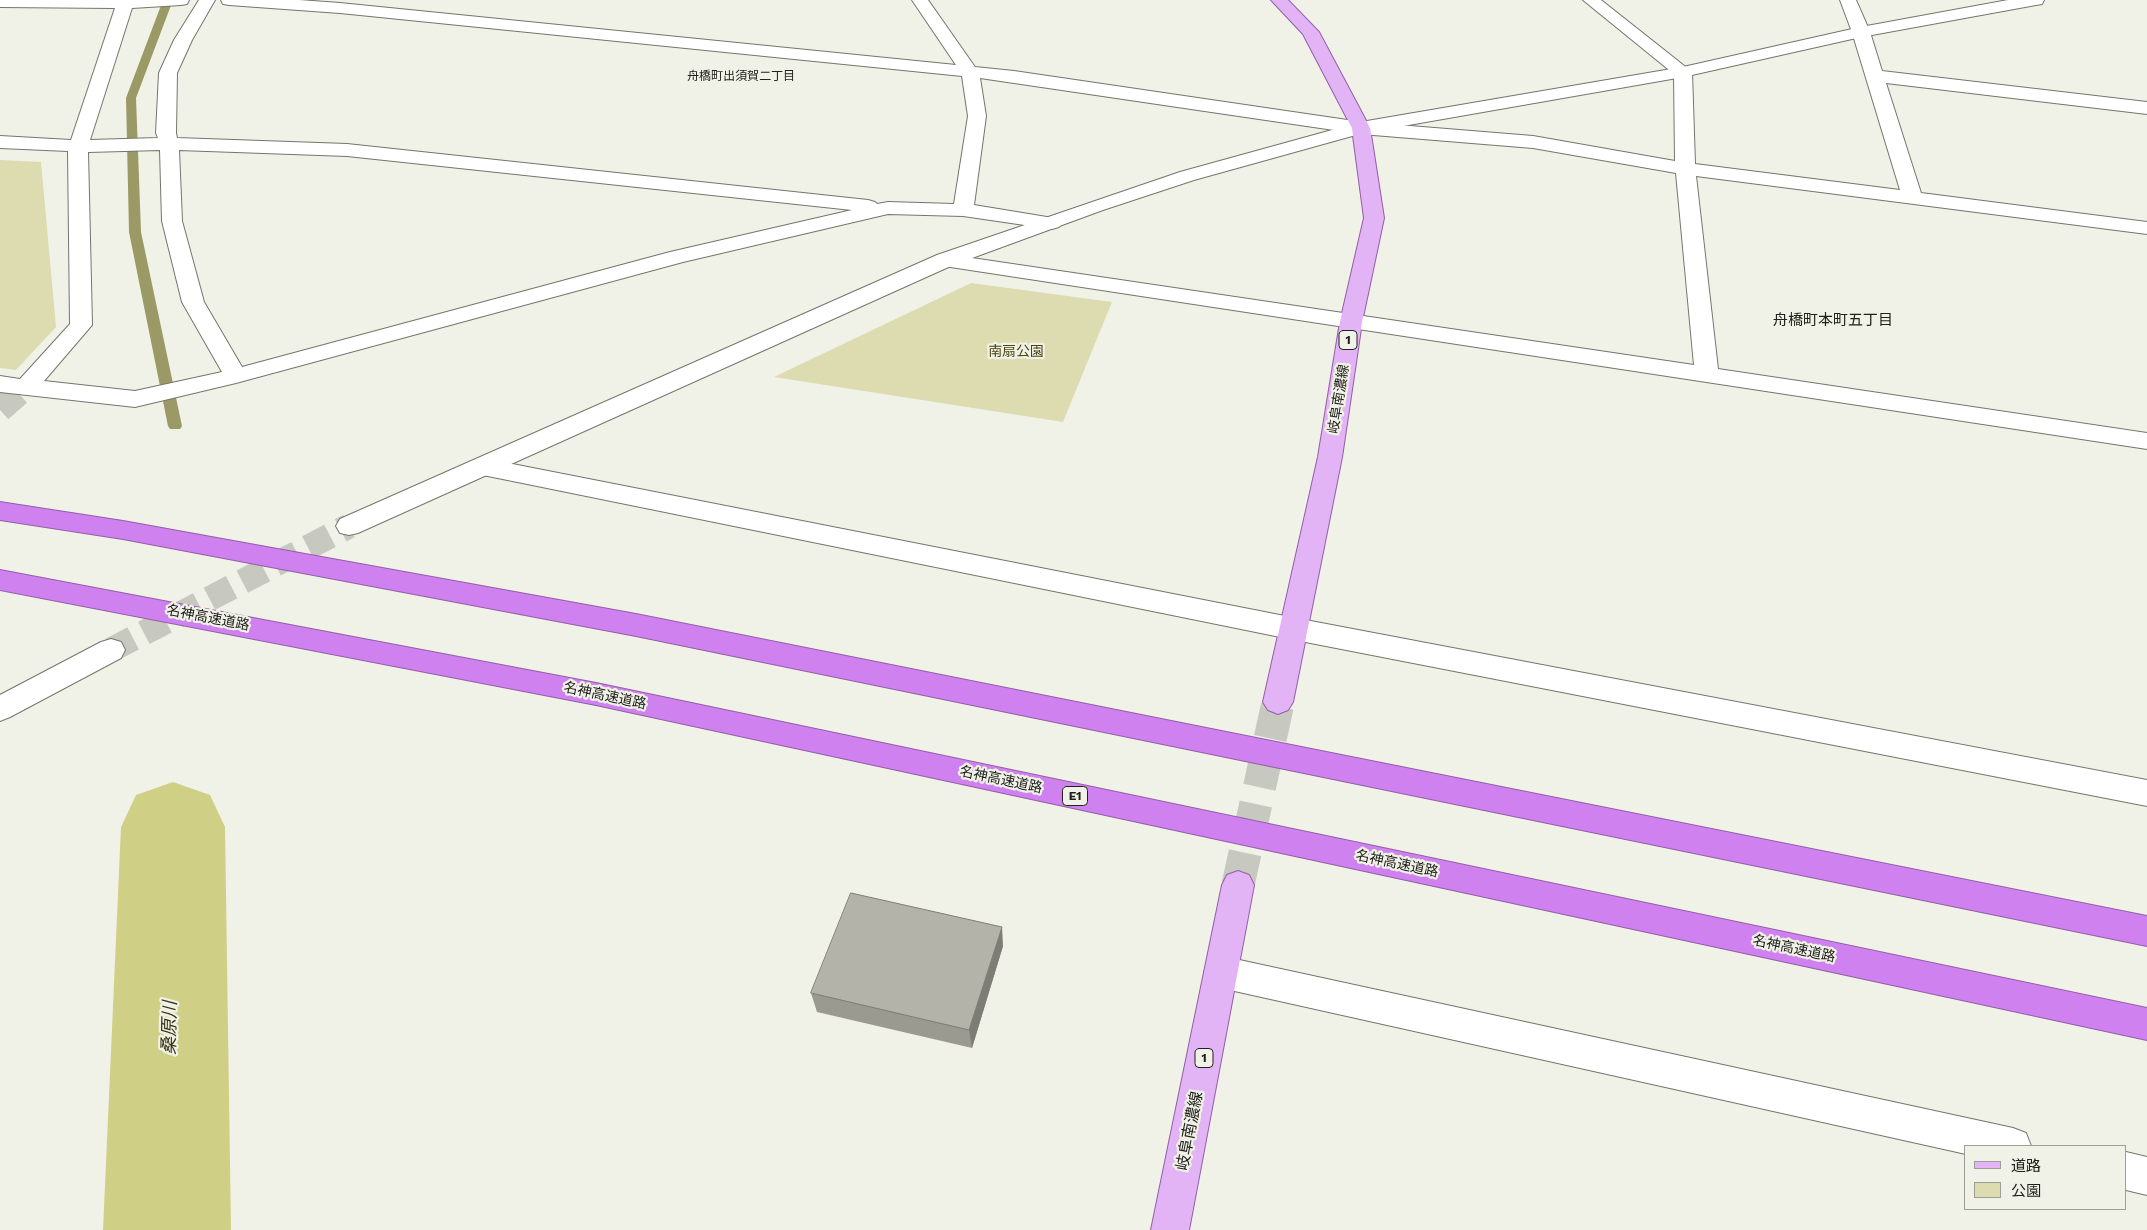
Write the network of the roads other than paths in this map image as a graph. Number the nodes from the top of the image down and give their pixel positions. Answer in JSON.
{"nodes":[{"id":1,"x":180,"y":0,"type":"edge"},
{"id":2,"x":207,"y":0,"type":"edge"},
{"id":3,"x":229,"y":0,"type":"edge"},
{"id":4,"x":920,"y":0,"type":"edge"},
{"id":5,"x":1279,"y":0,"type":"edge"},
{"id":6,"x":1592,"y":0,"type":"edge"},
{"id":7,"x":1848,"y":0,"type":"edge"},
{"id":8,"x":2036,"y":0,"type":"edge"},
{"id":9,"x":0,"y":2,"type":"edge"},
{"id":10,"x":125,"y":2,"type":"edge"},
{"id":11,"x":1860,"y":32,"type":"junction"},
{"id":12,"x":970,"y":72,"type":"junction"},
{"id":13,"x":1683,"y":72,"type":"junction"},
{"id":14,"x":1875,"y":76,"type":"junction"},
{"id":15,"x":2147,"y":108,"type":"edge"},
{"id":16,"x":1361,"y":128,"type":"junction"},
{"id":17,"x":0,"y":142,"type":"edge"},
{"id":18,"x":161,"y":144,"type":"junction"},
{"id":19,"x":78,"y":146,"type":"junction"},
{"id":20,"x":1685,"y":169,"type":"junction"},
{"id":21,"x":1912,"y":198,"type":"junction"},
{"id":22,"x":888,"y":208,"type":"junction"},
{"id":23,"x":963,"y":210,"type":"junction"},
{"id":24,"x":1052,"y":223,"type":"junction"},
{"id":25,"x":2147,"y":228,"type":"edge"},
{"id":26,"x":945,"y":260,"type":"junction"},
{"id":27,"x":1351,"y":322,"type":"junction"},
{"id":28,"x":1707,"y":376,"type":"junction"},
{"id":29,"x":228,"y":377,"type":"junction"},
{"id":30,"x":0,"y":384,"type":"edge"},
{"id":31,"x":26,"y":387,"type":"junction"},
{"id":32,"x":2147,"y":441,"type":"edge"},
{"id":33,"x":482,"y":467,"type":"junction"},
{"id":34,"x":0,"y":511,"type":"edge"},
{"id":35,"x":349,"y":526,"type":"tunnel mouth"},
{"id":36,"x":0,"y":580,"type":"edge"},
{"id":37,"x":1295,"y":629,"type":"junction"},
{"id":38,"x":111,"y":650,"type":"tunnel mouth"},
{"id":39,"x":1278,"y":702,"type":"tunnel mouth"},
{"id":40,"x":0,"y":709,"type":"edge"},
{"id":41,"x":2147,"y":793,"type":"edge"},
{"id":42,"x":1238,"y":885,"type":"tunnel mouth"},
{"id":43,"x":2147,"y":931,"type":"edge"},
{"id":44,"x":1221,"y":972,"type":"junction"},
{"id":45,"x":2147,"y":1024,"type":"edge"},
{"id":46,"x":2008,"y":1145,"type":"edge"},
{"id":47,"x":2127,"y":1171,"type":"edge"},
{"id":48,"x":2147,"y":1176,"type":"edge"},
{"id":49,"x":1170,"y":1230,"type":"edge"}],
"edges":[{"from":1,"to":10,"type":"street"},
{"from":2,"to":18,"type":"street"},
{"from":3,"to":12,"type":"street"},
{"from":4,"to":12,"type":"street"},
{"from":5,"to":16,"type":"main road","name":"岐阜南濃線","number":"1"},
{"from":6,"to":13,"type":"street"},
{"from":7,"to":11,"type":"street"},
{"from":8,"to":11,"type":"street"},
{"from":9,"to":10,"type":"street"},
{"from":10,"to":19,"type":"street"},
{"from":11,"to":13,"type":"street"},
{"from":11,"to":14,"type":"street"},
{"from":12,"to":16,"type":"street"},
{"from":12,"to":23,"type":"street"},
{"from":13,"to":16,"type":"street"},
{"from":13,"to":20,"type":"street"},
{"from":14,"to":15,"type":"street"},
{"from":14,"to":21,"type":"street"},
{"from":16,"to":20,"type":"street"},
{"from":16,"to":24,"type":"street"},
{"from":16,"to":27,"type":"main road","name":"岐阜南濃線","number":"1"},
{"from":17,"to":19,"type":"street"},
{"from":18,"to":19,"type":"street"},
{"from":18,"to":22,"type":"street"},
{"from":18,"to":29,"type":"street"},
{"from":19,"to":31,"type":"street"},
{"from":20,"to":21,"type":"street"},
{"from":20,"to":28,"type":"street"},
{"from":21,"to":25,"type":"street"},
{"from":22,"to":23,"type":"street"},
{"from":22,"to":29,"type":"street"},
{"from":23,"to":24,"type":"street"},
{"from":24,"to":26,"type":"street"},
{"from":26,"to":27,"type":"street"},
{"from":26,"to":33,"type":"street"},
{"from":27,"to":28,"type":"street"},
{"from":27,"to":37,"type":"main road","name":"岐阜南濃線","number":"1"},
{"from":28,"to":32,"type":"street"},
{"from":29,"to":31,"type":"street"},
{"from":30,"to":31,"type":"street"},
{"from":33,"to":35,"type":"street"},
{"from":33,"to":37,"type":"street"},
{"from":34,"to":43,"type":"highway"},
{"from":36,"to":45,"type":"highway","name":"名神高速道路","number":"E1"},
{"from":37,"to":39,"type":"main road","name":"岐阜南濃線","number":"1"},
{"from":37,"to":41,"type":"street"},
{"from":38,"to":40,"type":"street"},
{"from":42,"to":44,"type":"main road","name":"岐阜南濃線","number":"1"},
{"from":44,"to":46,"type":"street"},
{"from":44,"to":49,"type":"main road","name":"岐阜南濃線","number":"1"},
{"from":47,"to":48,"type":"street"}]}
